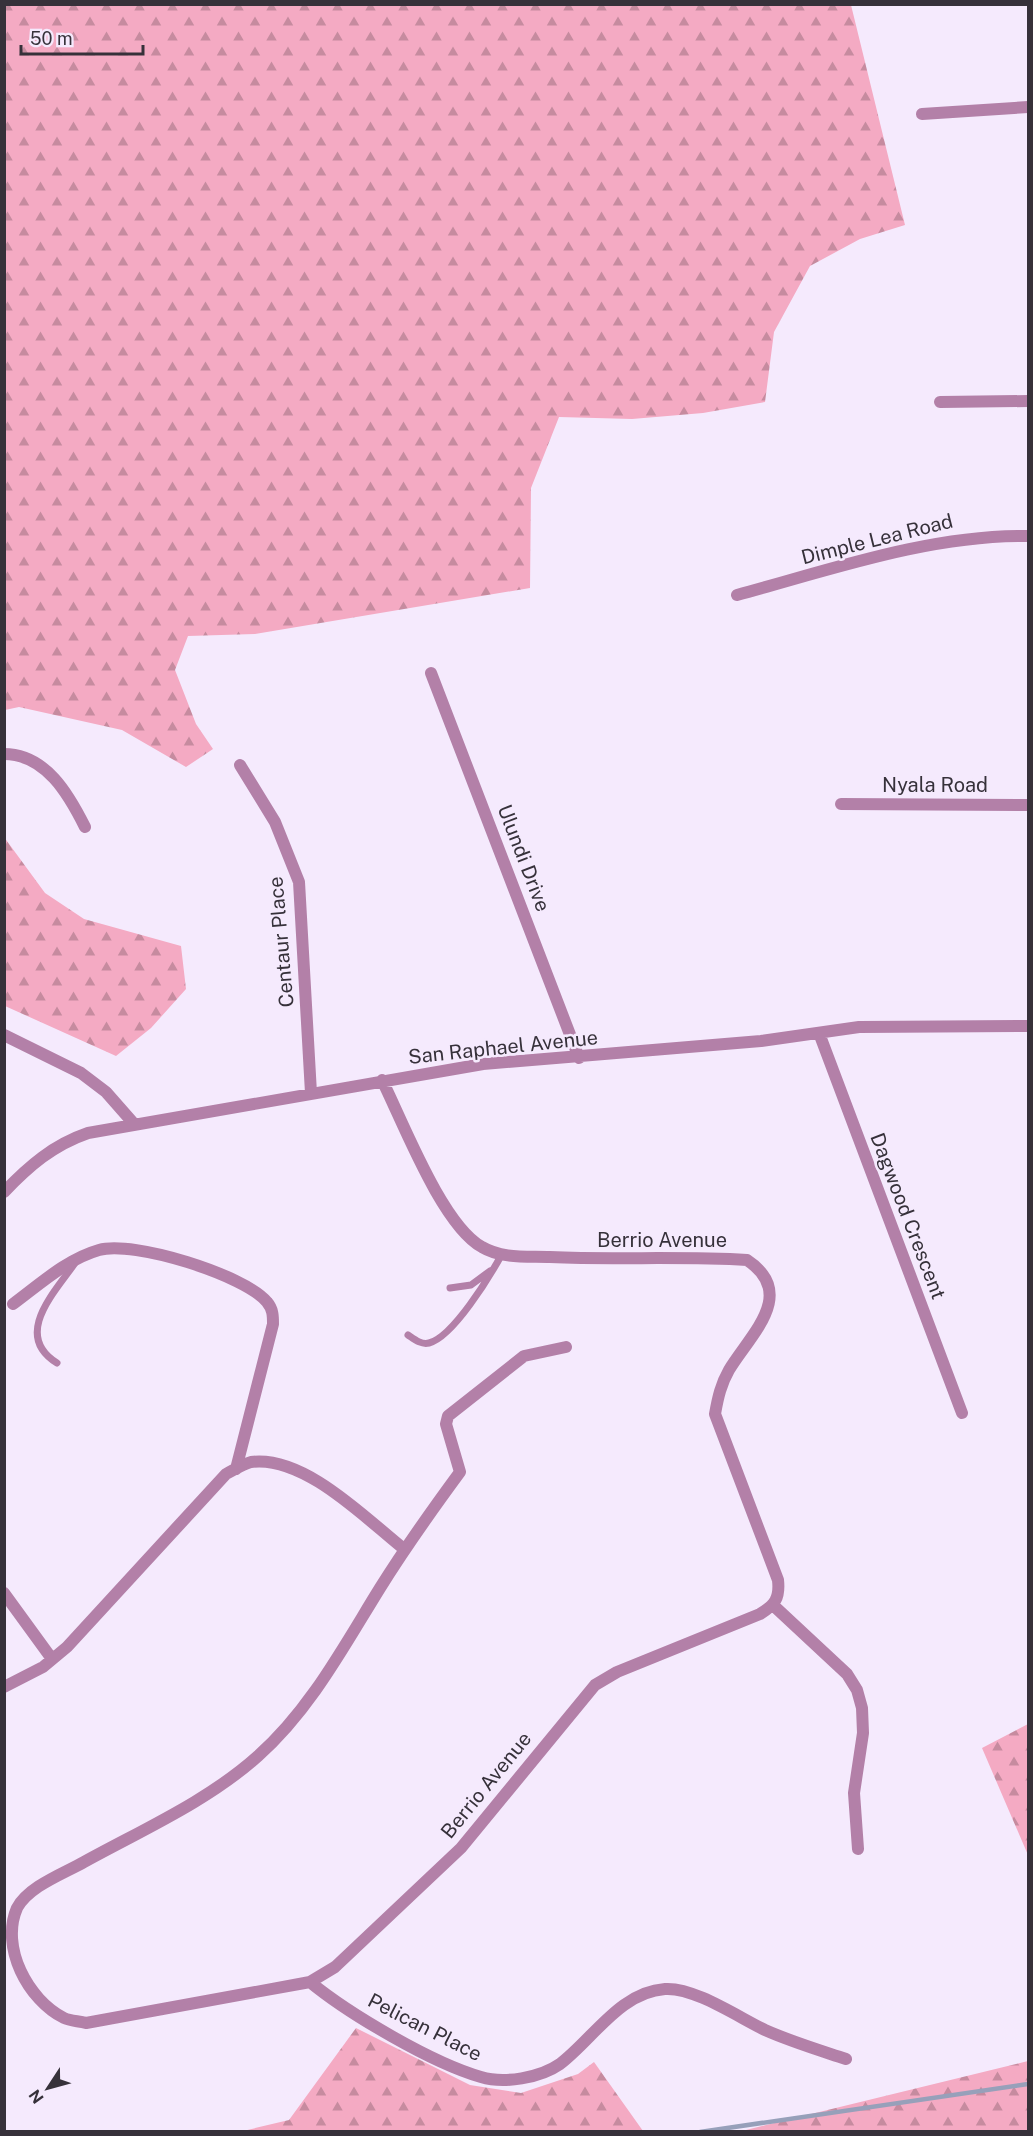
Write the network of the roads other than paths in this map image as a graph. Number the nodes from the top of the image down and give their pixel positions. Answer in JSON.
{"nodes":[{"id":1,"x":1029,"y":107,"type":"edge"},
{"id":2,"x":922,"y":114,"type":"dead end"},
{"id":3,"x":1029,"y":401,"type":"edge"},
{"id":4,"x":940,"y":402,"type":"dead end"},
{"id":5,"x":1029,"y":536,"type":"edge"},
{"id":6,"x":737,"y":595,"type":"dead end"},
{"id":7,"x":431,"y":673,"type":"dead end"},
{"id":8,"x":4,"y":754,"type":"edge"},
{"id":9,"x":240,"y":765,"type":"dead end"},
{"id":10,"x":841,"y":804,"type":"dead end"},
{"id":11,"x":1029,"y":805,"type":"edge"},
{"id":12,"x":85,"y":827,"type":"dead end"},
{"id":13,"x":1029,"y":1026,"type":"edge"},
{"id":14,"x":819,"y":1033,"type":"junction"},
{"id":15,"x":4,"y":1035,"type":"edge"},
{"id":16,"x":579,"y":1058,"type":"junction"},
{"id":17,"x":382,"y":1080,"type":"junction"},
{"id":18,"x":310,"y":1093,"type":"junction"},
{"id":19,"x":135,"y":1125,"type":"junction"},
{"id":20,"x":4,"y":1192,"type":"edge"},
{"id":21,"x":502,"y":1254,"type":"junction"},
{"id":22,"x":79,"y":1259,"type":"junction"},
{"id":23,"x":493,"y":1269,"type":"junction"},
{"id":24,"x":450,"y":1288,"type":"dead end"},
{"id":25,"x":13,"y":1304,"type":"dead end"},
{"id":26,"x":408,"y":1335,"type":"dead end"},
{"id":27,"x":566,"y":1347,"type":"dead end"},
{"id":28,"x":57,"y":1363,"type":"dead end"},
{"id":29,"x":962,"y":1413,"type":"dead end"},
{"id":30,"x":236,"y":1469,"type":"junction"},
{"id":31,"x":404,"y":1549,"type":"junction"},
{"id":32,"x":4,"y":1593,"type":"edge"},
{"id":33,"x":774,"y":1606,"type":"junction"},
{"id":34,"x":52,"y":1659,"type":"junction"},
{"id":35,"x":4,"y":1687,"type":"edge"},
{"id":36,"x":858,"y":1849,"type":"dead end"},
{"id":37,"x":310,"y":1982,"type":"junction"},
{"id":38,"x":846,"y":2059,"type":"dead end"}],
"edges":[{"from":1,"to":2,"type":"street"},
{"from":3,"to":4,"type":"street"},
{"from":5,"to":6,"type":"street","name":"Dimple Lea Road"},
{"from":7,"to":16,"type":"street","name":"Ulundi Drive"},
{"from":8,"to":12,"type":"street"},
{"from":9,"to":18,"type":"street","name":"Centaur Place"},
{"from":10,"to":11,"type":"street","name":"Nyala Road"},
{"from":13,"to":14,"type":"street","name":"San Raphael Avenue"},
{"from":14,"to":16,"type":"street","name":"San Raphael Avenue"},
{"from":14,"to":29,"type":"street","name":"Dagwood Crescent"},
{"from":15,"to":19,"type":"street"},
{"from":16,"to":17,"type":"street","name":"San Raphael Avenue"},
{"from":17,"to":18,"type":"street","name":"San Raphael Avenue"},
{"from":17,"to":21,"type":"street","name":"Berrio Avenue"},
{"from":18,"to":19,"type":"street","name":"San Raphael Avenue"},
{"from":19,"to":20,"type":"street","name":"San Raphael Avenue"},
{"from":21,"to":23,"type":"lane"},
{"from":21,"to":33,"type":"street","name":"Berrio Avenue"},
{"from":22,"to":25,"type":"street"},
{"from":22,"to":28,"type":"lane"},
{"from":22,"to":30,"type":"street"},
{"from":23,"to":24,"type":"lane"},
{"from":23,"to":26,"type":"lane"},
{"from":27,"to":31,"type":"street","name":"Berrio Avenue"},
{"from":30,"to":31,"type":"street"},
{"from":30,"to":34,"type":"street"},
{"from":31,"to":37,"type":"street","name":"Berrio Avenue"},
{"from":32,"to":34,"type":"street"},
{"from":33,"to":36,"type":"street"},
{"from":33,"to":37,"type":"street","name":"Berrio Avenue"},
{"from":34,"to":35,"type":"street"},
{"from":37,"to":38,"type":"street","name":"Pelican Place"}]}
